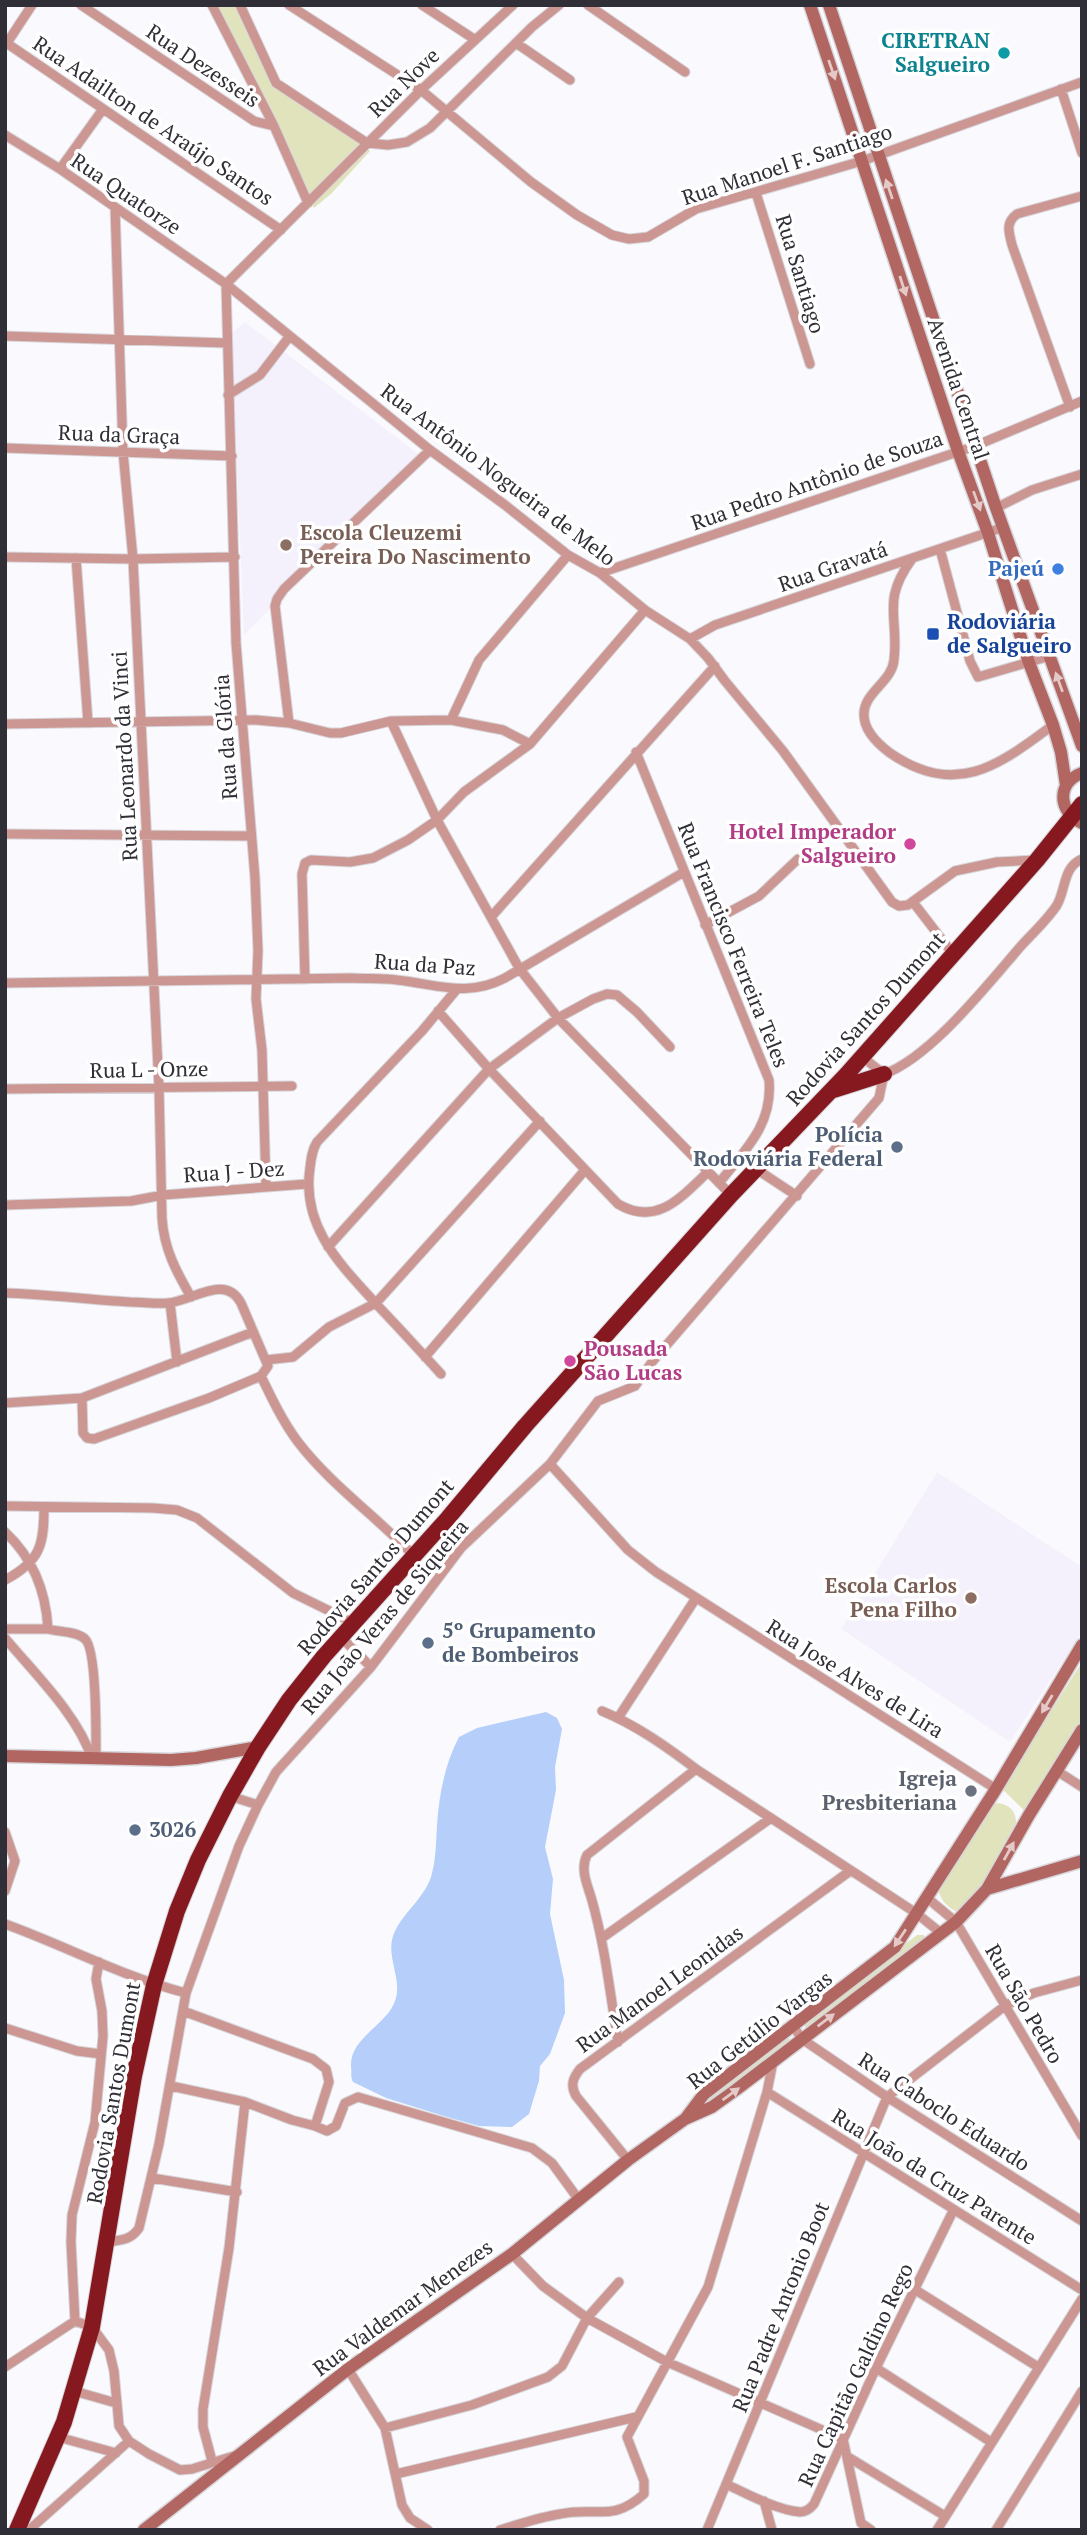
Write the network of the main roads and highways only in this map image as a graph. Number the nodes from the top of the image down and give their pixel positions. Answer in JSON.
{"nodes":[{"id":1,"x":810,"y":5,"type":"edge"},
{"id":2,"x":829,"y":5,"type":"edge"},
{"id":3,"x":1082,"y":746,"type":"edge"},
{"id":4,"x":1082,"y":774,"type":"edge"},
{"id":5,"x":1066,"y":785,"type":"junction"},
{"id":6,"x":1082,"y":804,"type":"edge"},
{"id":7,"x":1076,"y":820,"type":"edge"},
{"id":8,"x":884,"y":1074,"type":"road end"},
{"id":9,"x":831,"y":1090,"type":"junction"},
{"id":10,"x":1082,"y":1646,"type":"edge"},
{"id":11,"x":1082,"y":1730,"type":"edge"},
{"id":12,"x":258,"y":1747,"type":"junction"},
{"id":13,"x":5,"y":1756,"type":"edge"},
{"id":14,"x":1082,"y":1861,"type":"edge"},
{"id":15,"x":987,"y":1889,"type":"junction"},
{"id":16,"x":685,"y":2119,"type":"junction"},
{"id":17,"x":17,"y":2530,"type":"edge"},
{"id":18,"x":144,"y":2530,"type":"edge"}],
"edges":[{"from":1,"to":5,"type":"main road","name":"Avenida Central","one_way":true},
{"from":3,"to":2,"type":"main road","name":"Avenida Central","one_way":true},
{"from":4,"to":5,"type":"main road"},
{"from":5,"to":7,"type":"main road","name":"Avenida Central"},
{"from":6,"to":7,"type":"highway","name":"Rodovia Santos Dumont"},
{"from":7,"to":9,"type":"highway","name":"Rodovia Santos Dumont"},
{"from":8,"to":9,"type":"highway"},
{"from":9,"to":12,"type":"highway","name":"Rodovia Santos Dumont"},
{"from":10,"to":16,"type":"main road","name":"Rua Getúlio Vargas","one_way":true},
{"from":15,"to":11,"type":"main road","name":"Rua Getúlio Vargas","one_way":true},
{"from":12,"to":13,"type":"main road"},
{"from":12,"to":17,"type":"highway","name":"Rodovia Santos Dumont"},
{"from":14,"to":15,"type":"main road"},
{"from":16,"to":15,"type":"main road","name":"Rua Getúlio Vargas","one_way":true},
{"from":16,"to":18,"type":"main road","name":"Rua Valdemar Menezes"}]}
